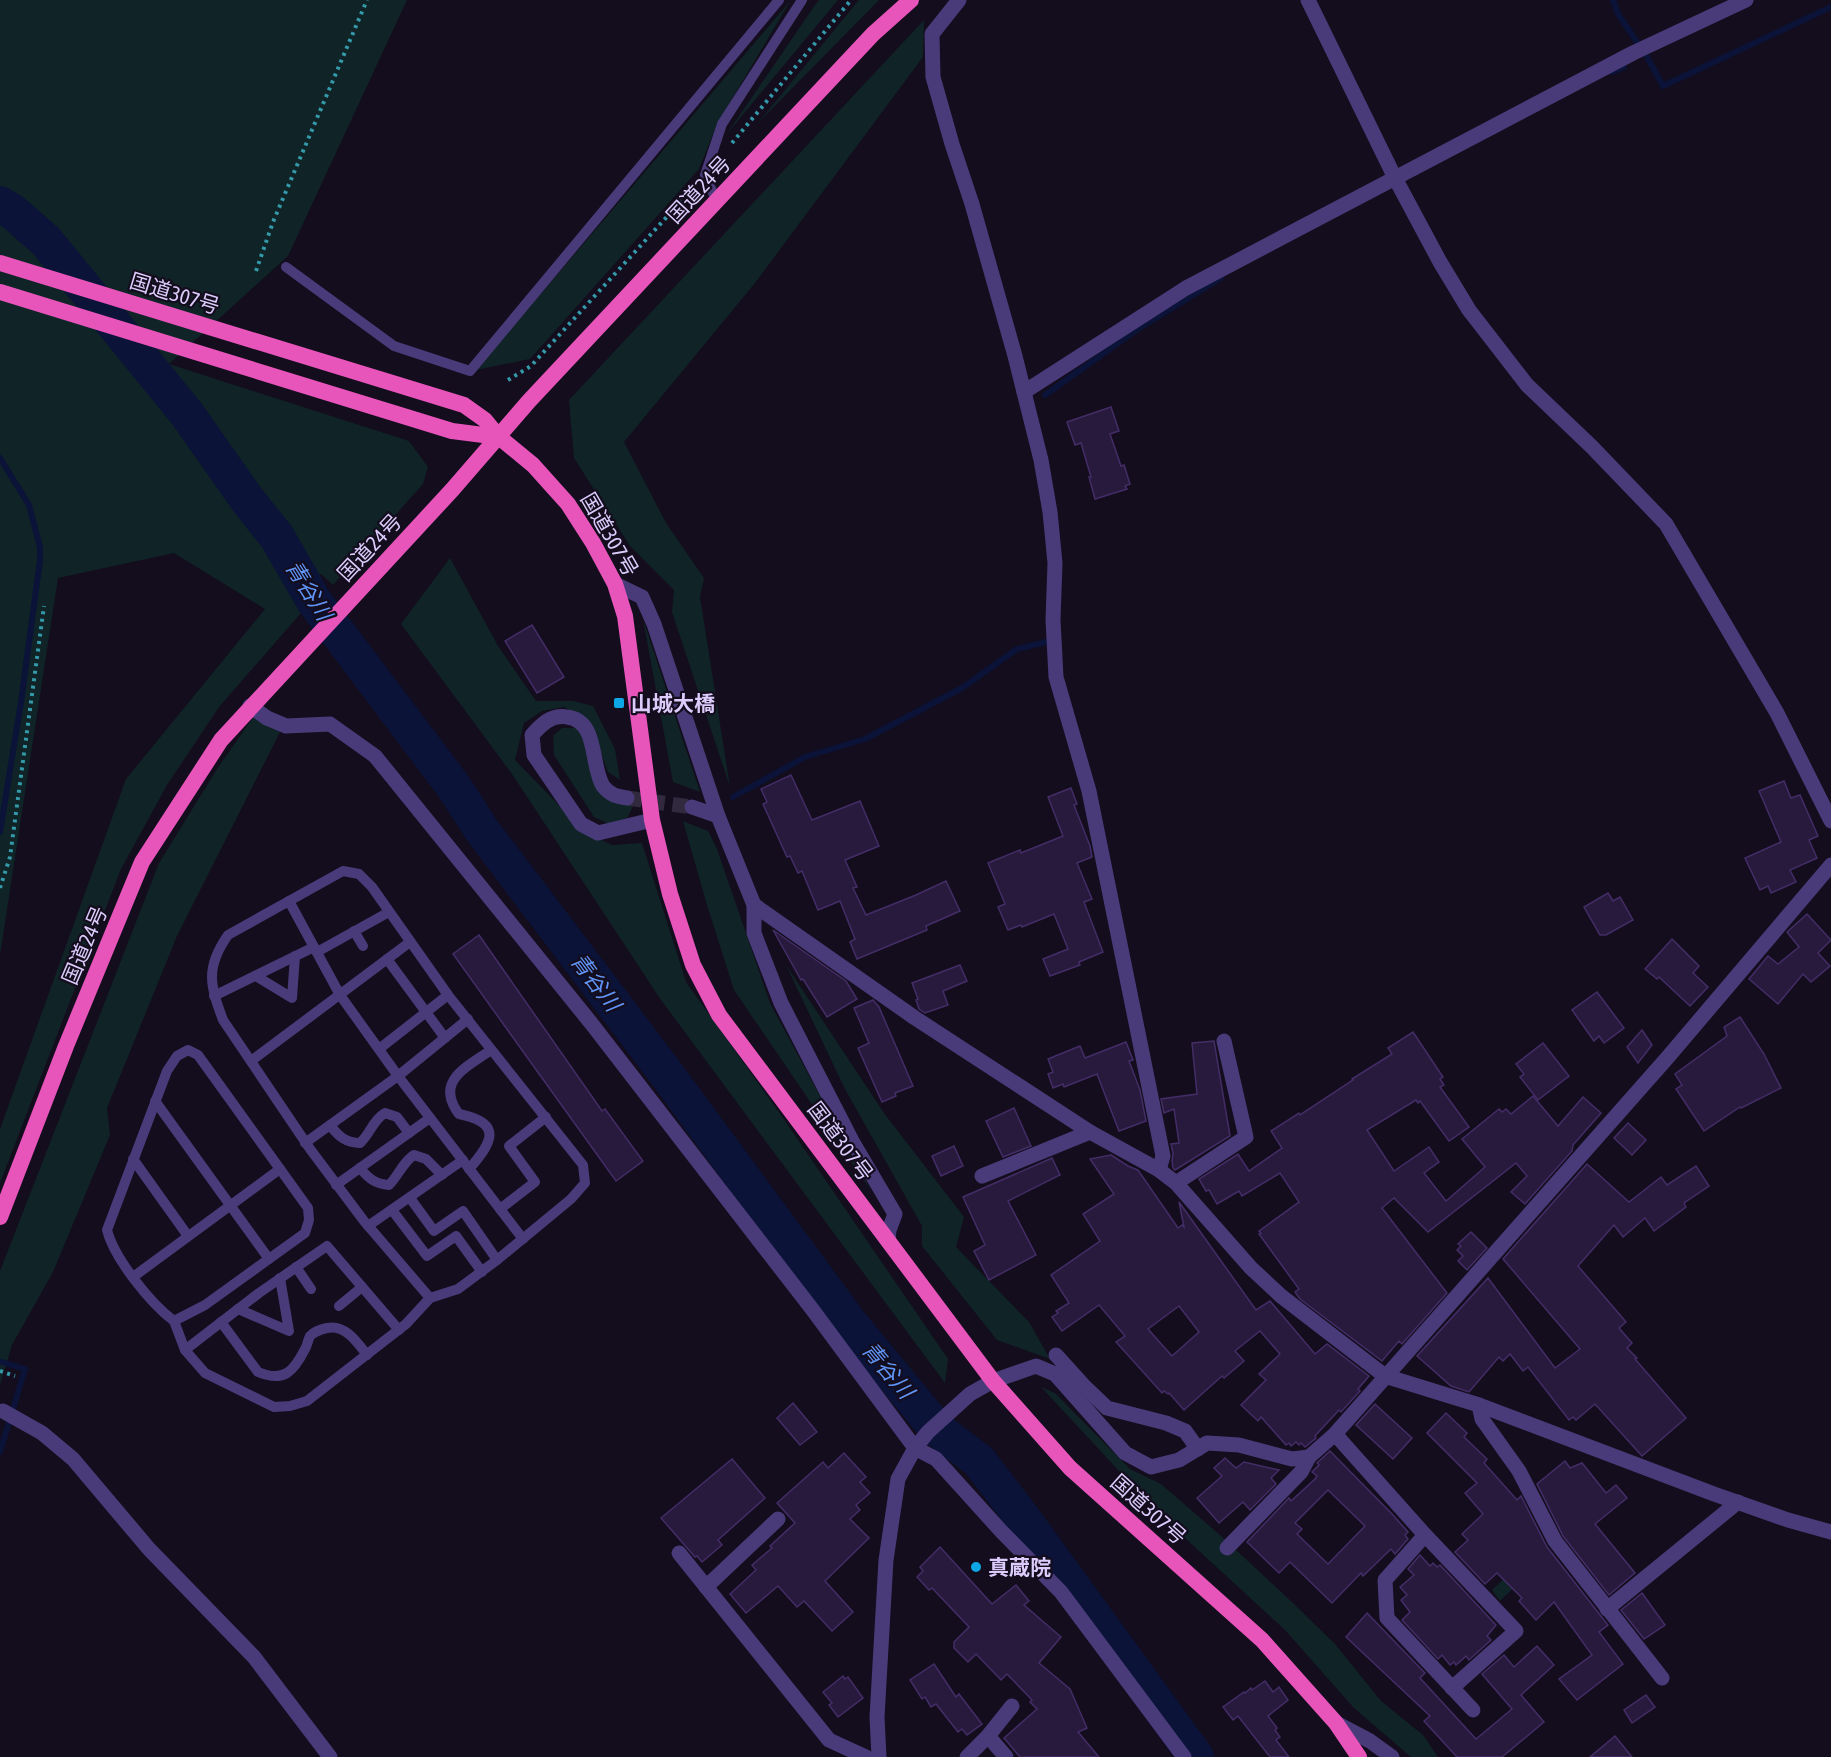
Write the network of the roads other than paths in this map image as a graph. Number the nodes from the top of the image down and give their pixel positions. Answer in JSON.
{"nodes":[{"id":1,"x":779,"y":0,"type":"edge"},
{"id":2,"x":802,"y":0,"type":"edge"},
{"id":3,"x":911,"y":0,"type":"edge"},
{"id":4,"x":959,"y":0,"type":"edge"},
{"id":5,"x":1308,"y":0,"type":"edge"},
{"id":6,"x":1746,"y":0,"type":"edge"},
{"id":7,"x":1395,"y":178,"type":"junction"},
{"id":8,"x":717,"y":202,"type":"junction"},
{"id":9,"x":0,"y":263,"type":"edge"},
{"id":10,"x":286,"y":267,"type":"dead end"},
{"id":11,"x":0,"y":292,"type":"edge"},
{"id":12,"x":1024,"y":392,"type":"junction"},
{"id":13,"x":499,"y":437,"type":"junction"},
{"id":14,"x":615,"y":584,"type":"junction"},
{"id":15,"x":250,"y":706,"type":"junction"},
{"id":16,"x":627,"y":798,"type":"tunnel mouth"},
{"id":17,"x":692,"y":807,"type":"tunnel mouth"},
{"id":18,"x":718,"y":816,"type":"junction"},
{"id":19,"x":652,"y":820,"type":"junction"},
{"id":20,"x":1831,"y":821,"type":"edge"},
{"id":21,"x":1831,"y":865,"type":"edge"},
{"id":22,"x":289,"y":901,"type":"junction"},
{"id":23,"x":754,"y":905,"type":"junction"},
{"id":24,"x":389,"y":912,"type":"junction"},
{"id":25,"x":354,"y":931,"type":"junction"},
{"id":26,"x":410,"y":942,"type":"junction"},
{"id":27,"x":363,"y":946,"type":"dead end"},
{"id":28,"x":315,"y":949,"type":"junction"},
{"id":29,"x":295,"y":956,"type":"junction"},
{"id":30,"x":387,"y":959,"type":"junction"},
{"id":31,"x":255,"y":976,"type":"junction"},
{"id":32,"x":448,"y":994,"type":"junction"},
{"id":33,"x":340,"y":995,"type":"junction"},
{"id":34,"x":214,"y":996,"type":"junction"},
{"id":35,"x":427,"y":1013,"type":"junction"},
{"id":36,"x":468,"y":1019,"type":"junction"},
{"id":37,"x":445,"y":1038,"type":"junction"},
{"id":38,"x":1224,"y":1041,"type":"dead end"},
{"id":39,"x":379,"y":1049,"type":"junction"},
{"id":40,"x":491,"y":1050,"type":"junction"},
{"id":41,"x":250,"y":1062,"type":"junction"},
{"id":42,"x":398,"y":1076,"type":"junction"},
{"id":43,"x":155,"y":1101,"type":"junction"},
{"id":44,"x":546,"y":1117,"type":"junction"},
{"id":45,"x":430,"y":1118,"type":"junction"},
{"id":46,"x":330,"y":1125,"type":"junction"},
{"id":47,"x":1090,"y":1132,"type":"junction"},
{"id":48,"x":409,"y":1133,"type":"junction"},
{"id":49,"x":305,"y":1143,"type":"junction"},
{"id":50,"x":134,"y":1159,"type":"junction"},
{"id":51,"x":466,"y":1165,"type":"junction"},
{"id":52,"x":360,"y":1168,"type":"junction"},
{"id":53,"x":280,"y":1169,"type":"junction"},
{"id":54,"x":1159,"y":1170,"type":"junction"},
{"id":55,"x":442,"y":1175,"type":"junction"},
{"id":56,"x":982,"y":1176,"type":"dead end"},
{"id":57,"x":1176,"y":1183,"type":"junction"},
{"id":58,"x":336,"y":1185,"type":"junction"},
{"id":59,"x":410,"y":1198,"type":"junction"},
{"id":60,"x":231,"y":1206,"type":"junction"},
{"id":61,"x":500,"y":1209,"type":"junction"},
{"id":62,"x":392,"y":1210,"type":"junction"},
{"id":63,"x":0,"y":1217,"type":"edge"},
{"id":64,"x":368,"y":1226,"type":"junction"},
{"id":65,"x":188,"y":1236,"type":"junction"},
{"id":66,"x":523,"y":1239,"type":"junction"},
{"id":67,"x":888,"y":1242,"type":"junction"},
{"id":68,"x":269,"y":1259,"type":"junction"},
{"id":69,"x":497,"y":1260,"type":"junction"},
{"id":70,"x":296,"y":1267,"type":"junction"},
{"id":71,"x":482,"y":1272,"type":"junction"},
{"id":72,"x":133,"y":1277,"type":"junction"},
{"id":73,"x":280,"y":1278,"type":"junction"},
{"id":74,"x":362,"y":1287,"type":"junction"},
{"id":75,"x":311,"y":1289,"type":"dead end"},
{"id":76,"x":430,"y":1298,"type":"junction"},
{"id":77,"x":339,"y":1306,"type":"dead end"},
{"id":78,"x":238,"y":1309,"type":"junction"},
{"id":79,"x":174,"y":1321,"type":"junction"},
{"id":80,"x":221,"y":1322,"type":"junction"},
{"id":81,"x":399,"y":1330,"type":"junction"},
{"id":82,"x":185,"y":1350,"type":"junction"},
{"id":83,"x":367,"y":1355,"type":"junction"},
{"id":84,"x":1056,"y":1355,"type":"dead end"},
{"id":85,"x":1385,"y":1376,"type":"junction"},
{"id":86,"x":993,"y":1381,"type":"junction"},
{"id":87,"x":1479,"y":1405,"type":"junction"},
{"id":88,"x":3,"y":1411,"type":"dead end"},
{"id":89,"x":1335,"y":1434,"type":"junction"},
{"id":90,"x":915,"y":1448,"type":"junction"},
{"id":91,"x":1198,"y":1449,"type":"junction"},
{"id":92,"x":1309,"y":1457,"type":"junction"},
{"id":93,"x":1738,"y":1502,"type":"junction"},
{"id":94,"x":778,"y":1519,"type":"dead end"},
{"id":95,"x":1831,"y":1532,"type":"edge"},
{"id":96,"x":1425,"y":1535,"type":"junction"},
{"id":97,"x":1227,"y":1548,"type":"dead end"},
{"id":98,"x":679,"y":1553,"type":"dead end"},
{"id":99,"x":706,"y":1587,"type":"junction"},
{"id":100,"x":1607,"y":1608,"type":"junction"},
{"id":101,"x":1662,"y":1678,"type":"dead end"},
{"id":102,"x":1452,"y":1688,"type":"junction"},
{"id":103,"x":1012,"y":1706,"type":"dead end"},
{"id":104,"x":1473,"y":1710,"type":"dead end"},
{"id":105,"x":1336,"y":1723,"type":"junction"},
{"id":106,"x":988,"y":1736,"type":"junction"},
{"id":107,"x":330,"y":1757,"type":"edge"},
{"id":108,"x":866,"y":1757,"type":"edge"},
{"id":109,"x":879,"y":1757,"type":"edge"},
{"id":110,"x":968,"y":1757,"type":"edge"},
{"id":111,"x":1006,"y":1757,"type":"edge"},
{"id":112,"x":1184,"y":1757,"type":"edge"},
{"id":113,"x":1359,"y":1757,"type":"edge"},
{"id":114,"x":1392,"y":1757,"type":"edge"}],
"edges":[{"from":1,"to":10,"type":"lane"},
{"from":2,"to":8,"type":"lane"},
{"from":3,"to":8,"type":"highway","name":"国道24号"},
{"from":4,"to":12,"type":"street"},
{"from":5,"to":7,"type":"street"},
{"from":6,"to":7,"type":"street"},
{"from":7,"to":12,"type":"street"},
{"from":7,"to":20,"type":"street"},
{"from":8,"to":13,"type":"highway","name":"国道24号"},
{"from":9,"to":13,"type":"highway","name":"国道307号"},
{"from":11,"to":13,"type":"highway"},
{"from":12,"to":54,"type":"street"},
{"from":13,"to":14,"type":"highway","name":"国道307号"},
{"from":13,"to":15,"type":"highway","name":"国道24号"},
{"from":14,"to":18,"type":"street"},
{"from":14,"to":19,"type":"highway","name":"国道307号"},
{"from":15,"to":63,"type":"highway","name":"国道24号"},
{"from":15,"to":90,"type":"street"},
{"from":16,"to":19,"type":"street"},
{"from":17,"to":18,"type":"street"},
{"from":18,"to":23,"type":"street"},
{"from":19,"to":67,"type":"highway","name":"国道307号"},
{"from":21,"to":85,"type":"street"},
{"from":22,"to":24,"type":"lane"},
{"from":22,"to":28,"type":"lane"},
{"from":22,"to":34,"type":"lane"},
{"from":23,"to":47,"type":"street"},
{"from":23,"to":67,"type":"street"},
{"from":24,"to":25,"type":"lane"},
{"from":24,"to":26,"type":"lane"},
{"from":25,"to":27,"type":"lane"},
{"from":25,"to":28,"type":"lane"},
{"from":26,"to":30,"type":"lane"},
{"from":26,"to":32,"type":"lane"},
{"from":28,"to":29,"type":"lane"},
{"from":28,"to":33,"type":"lane"},
{"from":29,"to":31,"type":"lane"},
{"from":29,"to":31,"type":"lane"},
{"from":30,"to":33,"type":"lane"},
{"from":30,"to":35,"type":"lane"},
{"from":31,"to":34,"type":"lane"},
{"from":32,"to":35,"type":"lane"},
{"from":32,"to":36,"type":"lane"},
{"from":33,"to":39,"type":"lane"},
{"from":33,"to":41,"type":"lane"},
{"from":34,"to":41,"type":"lane"},
{"from":35,"to":37,"type":"lane"},
{"from":35,"to":39,"type":"lane"},
{"from":36,"to":37,"type":"lane"},
{"from":36,"to":40,"type":"lane"},
{"from":37,"to":42,"type":"lane"},
{"from":38,"to":57,"type":"street"},
{"from":39,"to":42,"type":"lane"},
{"from":40,"to":44,"type":"lane"},
{"from":40,"to":51,"type":"lane"},
{"from":41,"to":49,"type":"lane"},
{"from":42,"to":45,"type":"lane"},
{"from":42,"to":46,"type":"lane"},
{"from":43,"to":50,"type":"lane"},
{"from":43,"to":53,"type":"lane"},
{"from":43,"to":60,"type":"lane"},
{"from":44,"to":61,"type":"lane"},
{"from":44,"to":66,"type":"lane"},
{"from":45,"to":48,"type":"lane"},
{"from":45,"to":51,"type":"lane"},
{"from":46,"to":48,"type":"lane"},
{"from":46,"to":49,"type":"lane"},
{"from":47,"to":54,"type":"street"},
{"from":47,"to":56,"type":"street"},
{"from":48,"to":52,"type":"lane"},
{"from":49,"to":58,"type":"lane"},
{"from":50,"to":65,"type":"lane"},
{"from":50,"to":72,"type":"lane"},
{"from":51,"to":55,"type":"lane"},
{"from":51,"to":61,"type":"lane"},
{"from":52,"to":55,"type":"lane"},
{"from":52,"to":58,"type":"lane"},
{"from":53,"to":60,"type":"lane"},
{"from":53,"to":68,"type":"lane"},
{"from":54,"to":57,"type":"street"},
{"from":55,"to":59,"type":"lane"},
{"from":57,"to":85,"type":"street"},
{"from":58,"to":64,"type":"lane"},
{"from":59,"to":62,"type":"lane"},
{"from":59,"to":69,"type":"lane"},
{"from":60,"to":65,"type":"lane"},
{"from":60,"to":68,"type":"lane"},
{"from":61,"to":66,"type":"lane"},
{"from":62,"to":64,"type":"lane"},
{"from":62,"to":71,"type":"lane"},
{"from":64,"to":76,"type":"lane"},
{"from":65,"to":72,"type":"lane"},
{"from":66,"to":69,"type":"lane"},
{"from":67,"to":86,"type":"highway","name":"国道307号"},
{"from":68,"to":79,"type":"lane"},
{"from":69,"to":71,"type":"lane"},
{"from":70,"to":73,"type":"lane"},
{"from":70,"to":74,"type":"lane"},
{"from":70,"to":75,"type":"lane"},
{"from":71,"to":76,"type":"lane"},
{"from":72,"to":79,"type":"lane"},
{"from":73,"to":78,"type":"lane"},
{"from":73,"to":78,"type":"lane"},
{"from":74,"to":77,"type":"lane"},
{"from":74,"to":81,"type":"lane"},
{"from":76,"to":81,"type":"lane"},
{"from":78,"to":80,"type":"lane"},
{"from":79,"to":82,"type":"lane"},
{"from":80,"to":82,"type":"lane"},
{"from":80,"to":83,"type":"lane"},
{"from":81,"to":83,"type":"lane"},
{"from":82,"to":83,"type":"lane"},
{"from":84,"to":91,"type":"street"},
{"from":85,"to":87,"type":"street"},
{"from":85,"to":89,"type":"street"},
{"from":86,"to":90,"type":"street"},
{"from":86,"to":91,"type":"street"},
{"from":86,"to":105,"type":"highway","name":"国道307号"},
{"from":87,"to":93,"type":"street"},
{"from":87,"to":100,"type":"street"},
{"from":88,"to":107,"type":"street"},
{"from":89,"to":92,"type":"street"},
{"from":89,"to":96,"type":"street"},
{"from":90,"to":109,"type":"street"},
{"from":90,"to":112,"type":"street"},
{"from":91,"to":92,"type":"street"},
{"from":92,"to":97,"type":"street"},
{"from":93,"to":95,"type":"street"},
{"from":93,"to":100,"type":"street"},
{"from":94,"to":99,"type":"street"},
{"from":96,"to":102,"type":"street"},
{"from":96,"to":102,"type":"street"},
{"from":98,"to":99,"type":"street"},
{"from":99,"to":108,"type":"street"},
{"from":100,"to":101,"type":"street"},
{"from":102,"to":104,"type":"street"},
{"from":103,"to":106,"type":"street"},
{"from":105,"to":113,"type":"highway","name":"国道307号"},
{"from":105,"to":114,"type":"street"},
{"from":106,"to":110,"type":"street"},
{"from":106,"to":111,"type":"street"}]}
